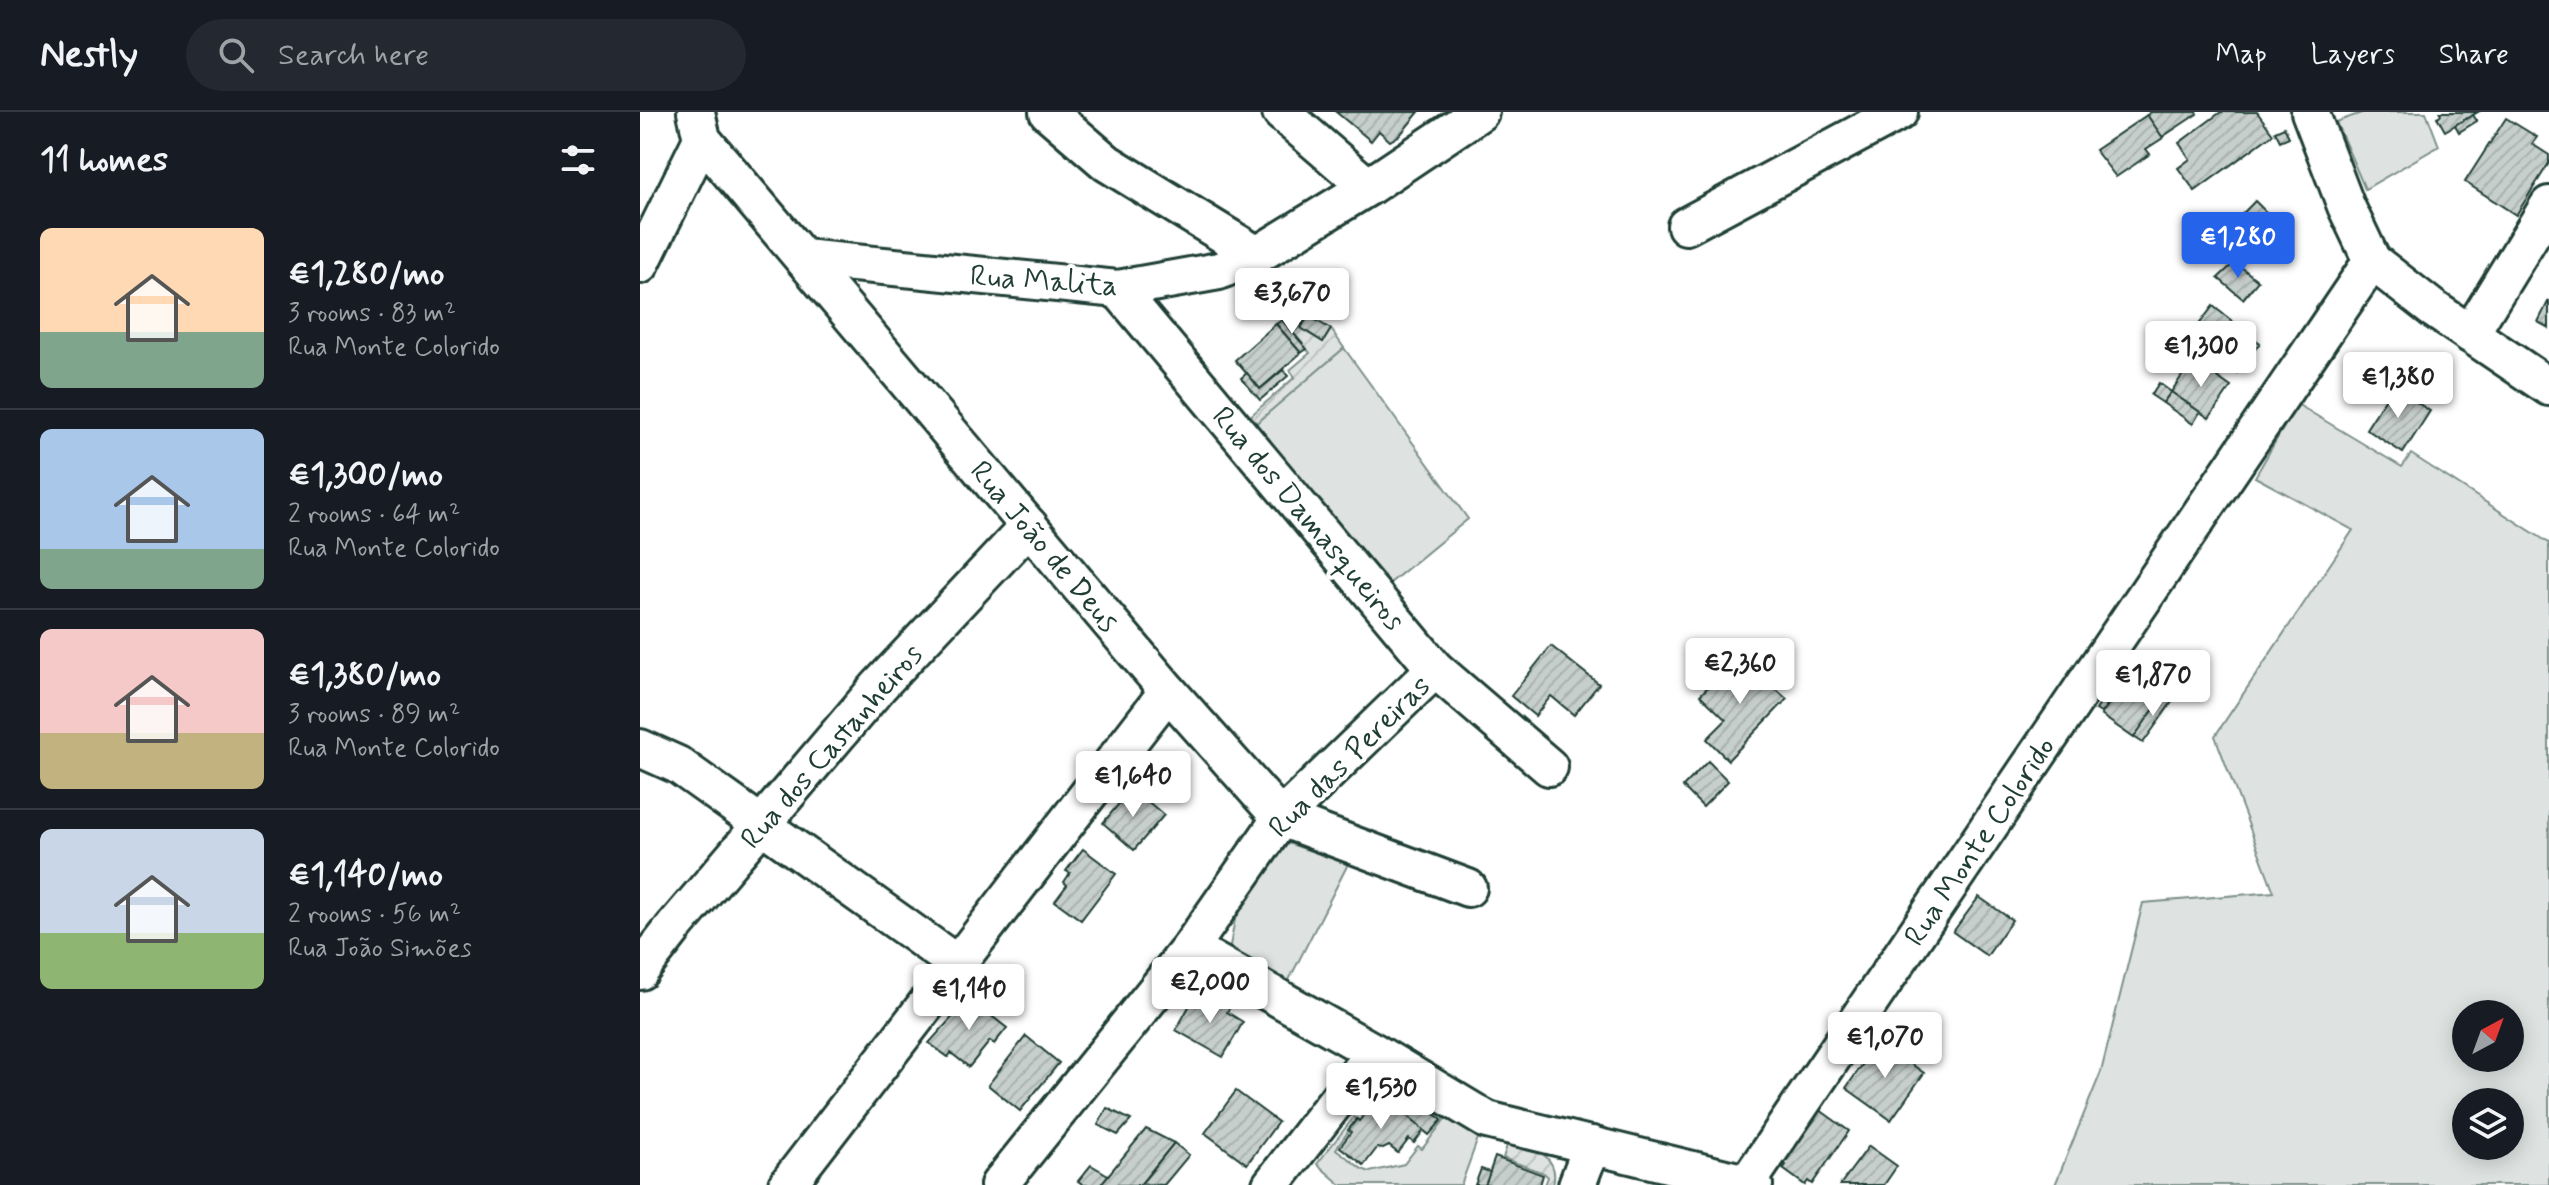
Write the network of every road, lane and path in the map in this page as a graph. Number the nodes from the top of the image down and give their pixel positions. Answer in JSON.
{"nodes":[{"id":1,"x":1048,"y":112,"type":"edge"},
{"id":2,"x":1281,"y":112,"type":"edge"},
{"id":3,"x":1480,"y":112,"type":"edge"},
{"id":4,"x":1899,"y":112,"type":"edge"},
{"id":5,"x":2310,"y":112,"type":"edge"},
{"id":6,"x":699,"y":126,"type":"edge"},
{"id":7,"x":1368,"y":187,"type":"junction"},
{"id":8,"x":2549,"y":205,"type":"edge"},
{"id":9,"x":1686,"y":226,"type":"dead end"},
{"id":10,"x":1257,"y":255,"type":"junction"},
{"id":11,"x":803,"y":258,"type":"junction"},
{"id":12,"x":2372,"y":261,"type":"junction"},
{"id":13,"x":640,"y":265,"type":"edge"},
{"id":14,"x":1118,"y":289,"type":"junction"},
{"id":15,"x":2470,"y":334,"type":"junction"},
{"id":16,"x":2549,"y":387,"type":"edge"},
{"id":17,"x":1029,"y":526,"type":"junction"},
{"id":18,"x":1435,"y":669,"type":"junction"},
{"id":19,"x":1168,"y":691,"type":"junction"},
{"id":20,"x":640,"y":748,"type":"edge"},
{"id":21,"x":1549,"y":767,"type":"dead end"},
{"id":22,"x":1281,"y":818,"type":"junction"},
{"id":23,"x":762,"y":825,"type":"junction"},
{"id":24,"x":1468,"y":888,"type":"dead end"},
{"id":25,"x":1190,"y":948,"type":"junction"},
{"id":26,"x":957,"y":964,"type":"junction"},
{"id":27,"x":640,"y":971,"type":"edge"},
{"id":28,"x":1374,"y":1052,"type":"junction"},
{"id":29,"x":1592,"y":1145,"type":"junction"},
{"id":30,"x":1751,"y":1183,"type":"edge"},
{"id":31,"x":787,"y":1185,"type":"edge"},
{"id":32,"x":999,"y":1185,"type":"edge"},
{"id":33,"x":1271,"y":1185,"type":"edge"},
{"id":34,"x":1577,"y":1185,"type":"edge"}],
"edges":[{"from":1,"to":10,"type":"street"},
{"from":2,"to":7,"type":"street"},
{"from":3,"to":7,"type":"street","name":"Rua Malita"},
{"from":4,"to":9,"type":"street"},
{"from":5,"to":12,"type":"street"},
{"from":6,"to":11,"type":"street","name":"Rua João de Deus"},
{"from":6,"to":13,"type":"street"},
{"from":7,"to":10,"type":"street","name":"Rua Malita"},
{"from":8,"to":15,"type":"street"},
{"from":10,"to":14,"type":"street","name":"Rua Malita"},
{"from":11,"to":14,"type":"street","name":"Rua Malita"},
{"from":11,"to":17,"type":"street","name":"Rua João de Deus"},
{"from":12,"to":15,"type":"street"},
{"from":12,"to":30,"type":"street","name":"Rua Monte Colorido"},
{"from":14,"to":18,"type":"street","name":"Rua dos Damasqueiros"},
{"from":15,"to":16,"type":"street"},
{"from":17,"to":19,"type":"street","name":"Rua João de Deus"},
{"from":17,"to":23,"type":"street","name":"Rua dos Castanheiros"},
{"from":18,"to":21,"type":"street","name":"Rua dos Damasqueiros"},
{"from":18,"to":22,"type":"street","name":"Rua das Pereiras"},
{"from":19,"to":22,"type":"street","name":"Rua João de Deus"},
{"from":19,"to":26,"type":"street"},
{"from":20,"to":23,"type":"street"},
{"from":22,"to":24,"type":"street","name":"Rua João de Deus"},
{"from":22,"to":25,"type":"street","name":"Rua das Pereiras"},
{"from":23,"to":26,"type":"street"},
{"from":23,"to":27,"type":"street","name":"Rua dos Castanheiros"},
{"from":25,"to":28,"type":"street"},
{"from":25,"to":32,"type":"street","name":"Rua das Pereiras"},
{"from":26,"to":31,"type":"street"},
{"from":28,"to":29,"type":"street"},
{"from":28,"to":33,"type":"street"},
{"from":29,"to":30,"type":"street"},
{"from":29,"to":34,"type":"street"}]}
